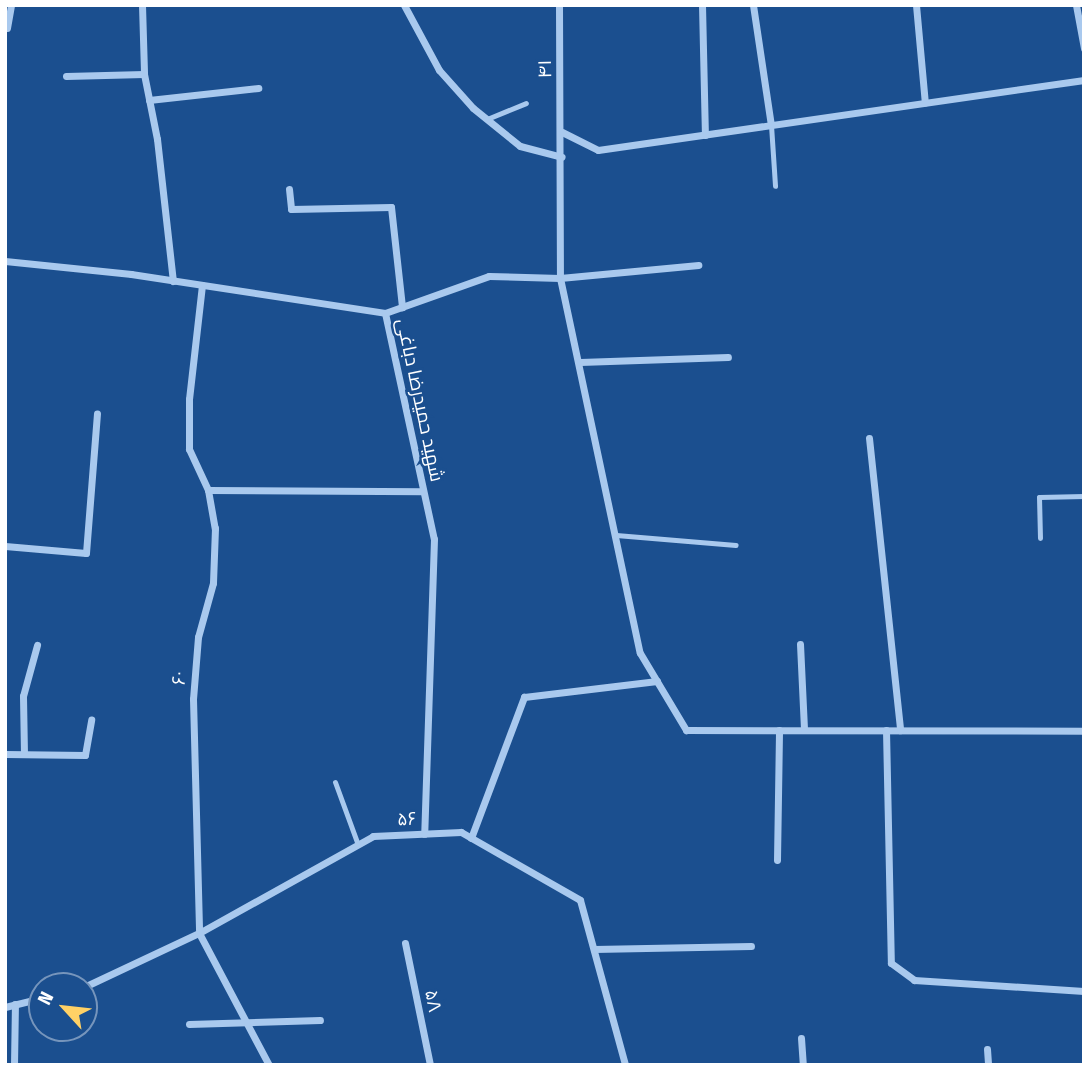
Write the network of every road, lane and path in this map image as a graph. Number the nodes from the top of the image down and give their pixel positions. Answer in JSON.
{"nodes":[{"id":1,"x":11,"y":5,"type":"edge"},
{"id":2,"x":142,"y":5,"type":"edge"},
{"id":3,"x":404,"y":5,"type":"edge"},
{"id":4,"x":559,"y":5,"type":"edge"},
{"id":5,"x":702,"y":5,"type":"edge"},
{"id":6,"x":753,"y":5,"type":"edge"},
{"id":7,"x":916,"y":5,"type":"edge"},
{"id":8,"x":1076,"y":5,"type":"edge"},
{"id":9,"x":7,"y":28,"type":"dead end"},
{"id":10,"x":1084,"y":48,"type":"edge"},
{"id":11,"x":144,"y":74,"type":"junction"},
{"id":12,"x":66,"y":76,"type":"dead end"},
{"id":13,"x":1084,"y":80,"type":"edge"},
{"id":14,"x":258,"y":88,"type":"dead end"},
{"id":15,"x":149,"y":100,"type":"junction"},
{"id":16,"x":526,"y":103,"type":"dead end"},
{"id":17,"x":925,"y":103,"type":"junction"},
{"id":18,"x":487,"y":119,"type":"junction"},
{"id":19,"x":771,"y":125,"type":"junction"},
{"id":20,"x":562,"y":132,"type":"junction"},
{"id":21,"x":705,"y":135,"type":"junction"},
{"id":22,"x":562,"y":157,"type":"junction"},
{"id":23,"x":775,"y":186,"type":"dead end"},
{"id":24,"x":289,"y":189,"type":"dead end"},
{"id":25,"x":5,"y":261,"type":"edge"},
{"id":26,"x":698,"y":265,"type":"dead end"},
{"id":27,"x":560,"y":278,"type":"junction"},
{"id":28,"x":173,"y":281,"type":"junction"},
{"id":29,"x":202,"y":285,"type":"junction"},
{"id":30,"x":402,"y":307,"type":"junction"},
{"id":31,"x":385,"y":313,"type":"junction"},
{"id":32,"x":728,"y":357,"type":"dead end"},
{"id":33,"x":580,"y":362,"type":"junction"},
{"id":34,"x":97,"y":413,"type":"dead end"},
{"id":35,"x":869,"y":438,"type":"dead end"},
{"id":36,"x":208,"y":490,"type":"junction"},
{"id":37,"x":424,"y":491,"type":"junction"},
{"id":38,"x":1084,"y":496,"type":"edge"},
{"id":39,"x":617,"y":535,"type":"junction"},
{"id":40,"x":1040,"y":538,"type":"dead end"},
{"id":41,"x":736,"y":545,"type":"dead end"},
{"id":42,"x":5,"y":547,"type":"edge"},
{"id":43,"x":800,"y":644,"type":"dead end"},
{"id":44,"x":37,"y":645,"type":"dead end"},
{"id":45,"x":657,"y":681,"type":"junction"},
{"id":46,"x":91,"y":720,"type":"dead end"},
{"id":47,"x":779,"y":730,"type":"junction"},
{"id":48,"x":804,"y":730,"type":"junction"},
{"id":49,"x":886,"y":730,"type":"junction"},
{"id":50,"x":900,"y":730,"type":"junction"},
{"id":51,"x":1084,"y":731,"type":"edge"},
{"id":52,"x":5,"y":754,"type":"edge"},
{"id":53,"x":24,"y":754,"type":"junction"},
{"id":54,"x":335,"y":782,"type":"dead end"},
{"id":55,"x":424,"y":834,"type":"junction"},
{"id":56,"x":471,"y":838,"type":"junction"},
{"id":57,"x":358,"y":845,"type":"junction"},
{"id":58,"x":777,"y":860,"type":"dead end"},
{"id":59,"x":199,"y":933,"type":"junction"},
{"id":60,"x":405,"y":943,"type":"dead end"},
{"id":61,"x":751,"y":946,"type":"dead end"},
{"id":62,"x":594,"y":949,"type":"junction"},
{"id":63,"x":98,"y":980,"type":"edge"},
{"id":64,"x":1084,"y":991,"type":"edge"},
{"id":65,"x":28,"y":1001,"type":"edge"},
{"id":66,"x":15,"y":1004,"type":"junction"},
{"id":67,"x":5,"y":1007,"type":"edge"},
{"id":68,"x":320,"y":1020,"type":"dead end"},
{"id":69,"x":248,"y":1021,"type":"junction"},
{"id":70,"x":189,"y":1024,"type":"dead end"},
{"id":71,"x":801,"y":1038,"type":"dead end"},
{"id":72,"x":987,"y":1049,"type":"dead end"},
{"id":73,"x":14,"y":1065,"type":"edge"},
{"id":74,"x":270,"y":1065,"type":"edge"},
{"id":75,"x":430,"y":1065,"type":"edge"},
{"id":76,"x":625,"y":1065,"type":"edge"},
{"id":77,"x":803,"y":1065,"type":"edge"},
{"id":78,"x":988,"y":1065,"type":"edge"}],
"edges":[{"from":1,"to":9,"type":"street"},
{"from":2,"to":11,"type":"street"},
{"from":3,"to":18,"type":"street"},
{"from":4,"to":20,"type":"street","name":"۴۱"},
{"from":5,"to":21,"type":"street"},
{"from":6,"to":19,"type":"street"},
{"from":7,"to":17,"type":"street"},
{"from":8,"to":10,"type":"street"},
{"from":11,"to":12,"type":"street"},
{"from":11,"to":15,"type":"street"},
{"from":13,"to":17,"type":"street"},
{"from":14,"to":15,"type":"street"},
{"from":15,"to":28,"type":"street"},
{"from":16,"to":18,"type":"lane"},
{"from":17,"to":19,"type":"street"},
{"from":18,"to":22,"type":"street"},
{"from":19,"to":21,"type":"street"},
{"from":19,"to":23,"type":"lane"},
{"from":20,"to":21,"type":"street"},
{"from":20,"to":22,"type":"street","name":"۴۱"},
{"from":22,"to":27,"type":"street","name":"۴۱"},
{"from":24,"to":30,"type":"street"},
{"from":25,"to":28,"type":"street","name":"شهید حمیدرضا دباغی"},
{"from":26,"to":27,"type":"street"},
{"from":27,"to":30,"type":"street"},
{"from":27,"to":33,"type":"street","name":"۴۱"},
{"from":28,"to":29,"type":"street","name":"شهید حمیدرضا دباغی"},
{"from":29,"to":31,"type":"street","name":"شهید حمیدرضا دباغی"},
{"from":29,"to":36,"type":"street","name":"۶۰"},
{"from":30,"to":31,"type":"street"},
{"from":31,"to":37,"type":"street","name":"شهید حمیدرضا دباغی"},
{"from":32,"to":33,"type":"street"},
{"from":33,"to":39,"type":"street","name":"۴۱"},
{"from":34,"to":42,"type":"street"},
{"from":35,"to":50,"type":"street"},
{"from":36,"to":37,"type":"street"},
{"from":36,"to":59,"type":"street","name":"۶۰"},
{"from":37,"to":55,"type":"street","name":"شهید حمیدرضا دباغی"},
{"from":38,"to":40,"type":"lane"},
{"from":39,"to":41,"type":"lane"},
{"from":39,"to":45,"type":"street","name":"۴۱"},
{"from":43,"to":48,"type":"street"},
{"from":44,"to":53,"type":"street"},
{"from":45,"to":47,"type":"street","name":"۴۱"},
{"from":45,"to":56,"type":"street"},
{"from":46,"to":53,"type":"street"},
{"from":47,"to":48,"type":"street"},
{"from":47,"to":58,"type":"street"},
{"from":48,"to":49,"type":"street"},
{"from":49,"to":50,"type":"street"},
{"from":49,"to":64,"type":"street"},
{"from":50,"to":51,"type":"street"},
{"from":52,"to":53,"type":"street"},
{"from":54,"to":57,"type":"lane"},
{"from":55,"to":56,"type":"street","name":"۵۶"},
{"from":55,"to":57,"type":"street","name":"۵۶"},
{"from":56,"to":62,"type":"street","name":"۵۶"},
{"from":57,"to":59,"type":"street","name":"۵۶"},
{"from":59,"to":63,"type":"street","name":"۵۶"},
{"from":59,"to":69,"type":"street","name":"۶۰"},
{"from":60,"to":75,"type":"street","name":"۵۸"},
{"from":61,"to":62,"type":"street"},
{"from":62,"to":76,"type":"street","name":"۵۶"},
{"from":65,"to":66,"type":"street"},
{"from":66,"to":67,"type":"street"},
{"from":66,"to":73,"type":"street"},
{"from":68,"to":69,"type":"street"},
{"from":69,"to":70,"type":"street"},
{"from":69,"to":74,"type":"street","name":"۶۰"},
{"from":71,"to":77,"type":"street"},
{"from":72,"to":78,"type":"street"}]}
